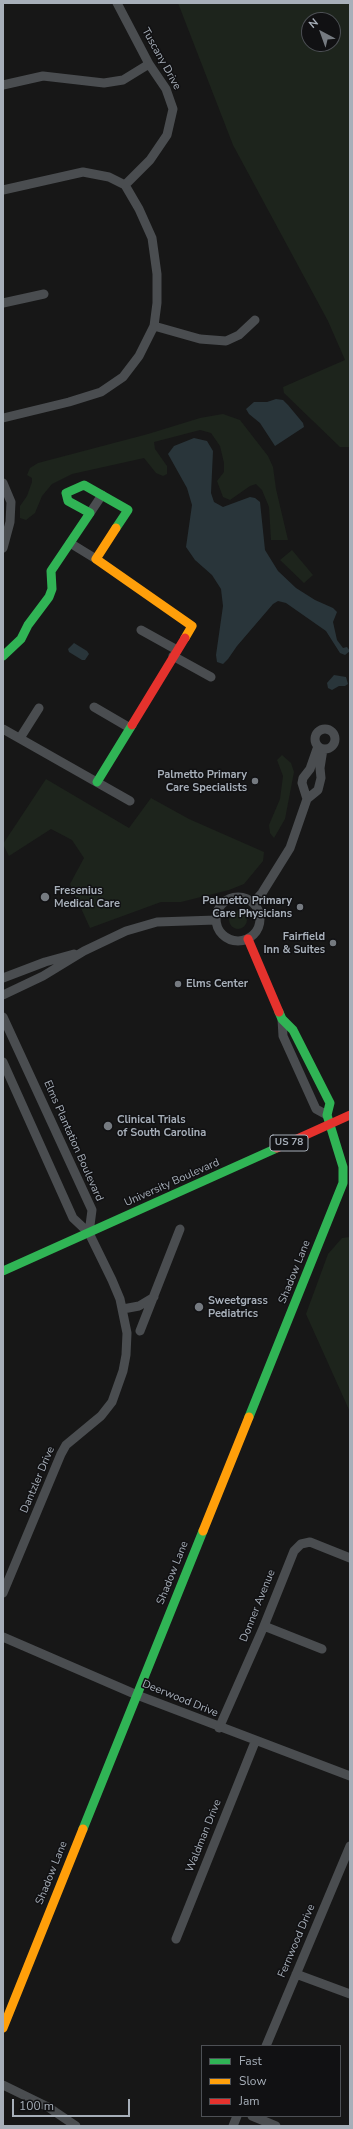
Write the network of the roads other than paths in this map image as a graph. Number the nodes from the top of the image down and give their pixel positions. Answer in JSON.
{"nodes":[{"id":1,"x":117,"y":3,"type":"edge"},
{"id":2,"x":149,"y":64,"type":"junction"},
{"id":3,"x":3,"y":85,"type":"edge"},
{"id":4,"x":125,"y":186,"type":"junction"},
{"id":5,"x":3,"y":190,"type":"edge"},
{"id":6,"x":44,"y":294,"type":"dead end"},
{"id":7,"x":3,"y":303,"type":"edge"},
{"id":8,"x":255,"y":320,"type":"dead end"},
{"id":9,"x":154,"y":326,"type":"junction"},
{"id":10,"x":3,"y":418,"type":"edge"},
{"id":11,"x":3,"y":483,"type":"edge"},
{"id":12,"x":102,"y":495,"type":"junction"},
{"id":13,"x":90,"y":513,"type":"junction"},
{"id":14,"x":70,"y":543,"type":"junction"},
{"id":15,"x":3,"y":548,"type":"edge"},
{"id":16,"x":96,"y":559,"type":"junction"},
{"id":17,"x":140,"y":630,"type":"dead end"},
{"id":18,"x":175,"y":653,"type":"junction"},
{"id":19,"x":3,"y":656,"type":"edge"},
{"id":20,"x":211,"y":677,"type":"dead end"},
{"id":21,"x":94,"y":707,"type":"dead end"},
{"id":22,"x":39,"y":708,"type":"dead end"},
{"id":23,"x":130,"y":728,"type":"junction"},
{"id":24,"x":3,"y":729,"type":"edge"},
{"id":25,"x":20,"y":738,"type":"junction"},
{"id":26,"x":97,"y":782,"type":"junction"},
{"id":27,"x":307,"y":799,"type":"junction"},
{"id":28,"x":130,"y":801,"type":"dead end"},
{"id":29,"x":253,"y":903,"type":"junction"},
{"id":30,"x":216,"y":920,"type":"junction"},
{"id":31,"x":248,"y":939,"type":"junction"},
{"id":32,"x":84,"y":951,"type":"junction"},
{"id":33,"x":3,"y":978,"type":"edge"},
{"id":34,"x":3,"y":995,"type":"edge"},
{"id":35,"x":3,"y":1017,"type":"edge"},
{"id":36,"x":282,"y":1019,"type":"junction"},
{"id":37,"x":3,"y":1062,"type":"edge"},
{"id":38,"x":350,"y":1115,"type":"edge"},
{"id":39,"x":328,"y":1120,"type":"junction"},
{"id":40,"x":180,"y":1230,"type":"dead end"},
{"id":41,"x":89,"y":1233,"type":"junction"},
{"id":42,"x":3,"y":1271,"type":"edge"},
{"id":43,"x":155,"y":1296,"type":"junction"},
{"id":44,"x":123,"y":1309,"type":"junction"},
{"id":45,"x":140,"y":1331,"type":"dead end"},
{"id":46,"x":350,"y":1558,"type":"edge"},
{"id":47,"x":3,"y":1593,"type":"edge"},
{"id":48,"x":264,"y":1626,"type":"junction"},
{"id":49,"x":3,"y":1637,"type":"edge"},
{"id":50,"x":322,"y":1649,"type":"dead end"},
{"id":51,"x":137,"y":1695,"type":"junction"},
{"id":52,"x":219,"y":1728,"type":"junction"},
{"id":53,"x":255,"y":1742,"type":"junction"},
{"id":54,"x":350,"y":1776,"type":"edge"},
{"id":55,"x":350,"y":1846,"type":"edge"},
{"id":56,"x":176,"y":1939,"type":"dead end"},
{"id":57,"x":296,"y":1974,"type":"junction"},
{"id":58,"x":350,"y":1994,"type":"edge"},
{"id":59,"x":3,"y":2028,"type":"edge"},
{"id":60,"x":266,"y":2045,"type":"edge"},
{"id":61,"x":3,"y":2085,"type":"edge"},
{"id":62,"x":254,"y":2117,"type":"edge"},
{"id":63,"x":76,"y":2126,"type":"edge"},
{"id":64,"x":276,"y":2126,"type":"edge"}],
"edges":[{"from":1,"to":2,"type":"street","name":"Tuscany Drive"},
{"from":2,"to":3,"type":"street"},
{"from":2,"to":4,"type":"street","name":"Tuscany Drive"},
{"from":4,"to":5,"type":"street"},
{"from":4,"to":9,"type":"street"},
{"from":6,"to":7,"type":"street"},
{"from":8,"to":9,"type":"street"},
{"from":9,"to":10,"type":"street"},
{"from":11,"to":15,"type":"street"},
{"from":12,"to":13,"type":"street"},
{"from":12,"to":13,"type":"street"},
{"from":12,"to":16,"type":"street"},
{"from":13,"to":14,"type":"street"},
{"from":14,"to":16,"type":"street"},
{"from":14,"to":19,"type":"street"},
{"from":16,"to":18,"type":"street"},
{"from":17,"to":18,"type":"street"},
{"from":18,"to":20,"type":"street"},
{"from":18,"to":23,"type":"street"},
{"from":21,"to":23,"type":"street"},
{"from":22,"to":25,"type":"street"},
{"from":23,"to":26,"type":"street"},
{"from":24,"to":25,"type":"street"},
{"from":25,"to":26,"type":"street"},
{"from":26,"to":28,"type":"street"},
{"from":27,"to":27,"type":"street"},
{"from":27,"to":29,"type":"street"},
{"from":29,"to":30,"type":"street"},
{"from":29,"to":31,"type":"street"},
{"from":30,"to":31,"type":"street"},
{"from":30,"to":32,"type":"street"},
{"from":31,"to":36,"type":"street","name":"Shadow Lane"},
{"from":32,"to":33,"type":"street"},
{"from":32,"to":34,"type":"street"},
{"from":35,"to":41,"type":"street","name":"Elms Plantation Boulevard"},
{"from":36,"to":39,"type":"street"},
{"from":36,"to":39,"type":"street","name":"Shadow Lane"},
{"from":37,"to":41,"type":"street"},
{"from":38,"to":39,"type":"street","name":"University Boulevard","number":"US 78"},
{"from":39,"to":41,"type":"street","name":"University Boulevard","number":"US 78"},
{"from":39,"to":51,"type":"street","name":"Shadow Lane"},
{"from":40,"to":43,"type":"street"},
{"from":41,"to":42,"type":"street","name":"University Boulevard","number":"US 78"},
{"from":41,"to":44,"type":"street","name":"Dantzler Drive"},
{"from":43,"to":44,"type":"street"},
{"from":43,"to":45,"type":"street"},
{"from":44,"to":47,"type":"street","name":"Dantzler Drive"},
{"from":46,"to":48,"type":"street","name":"Donner Avenue"},
{"from":48,"to":50,"type":"street"},
{"from":48,"to":52,"type":"street","name":"Donner Avenue"},
{"from":49,"to":51,"type":"street","name":"Deerwood Drive"},
{"from":51,"to":52,"type":"street","name":"Deerwood Drive"},
{"from":51,"to":59,"type":"street","name":"Shadow Lane"},
{"from":52,"to":53,"type":"street","name":"Deerwood Drive"},
{"from":53,"to":54,"type":"street","name":"Deerwood Drive"},
{"from":53,"to":56,"type":"street","name":"Waldman Drive"},
{"from":55,"to":57,"type":"street","name":"Fernwood Drive"},
{"from":57,"to":58,"type":"street"},
{"from":57,"to":60,"type":"street","name":"Fernwood Drive"},
{"from":61,"to":63,"type":"street"},
{"from":62,"to":64,"type":"street"}]}
